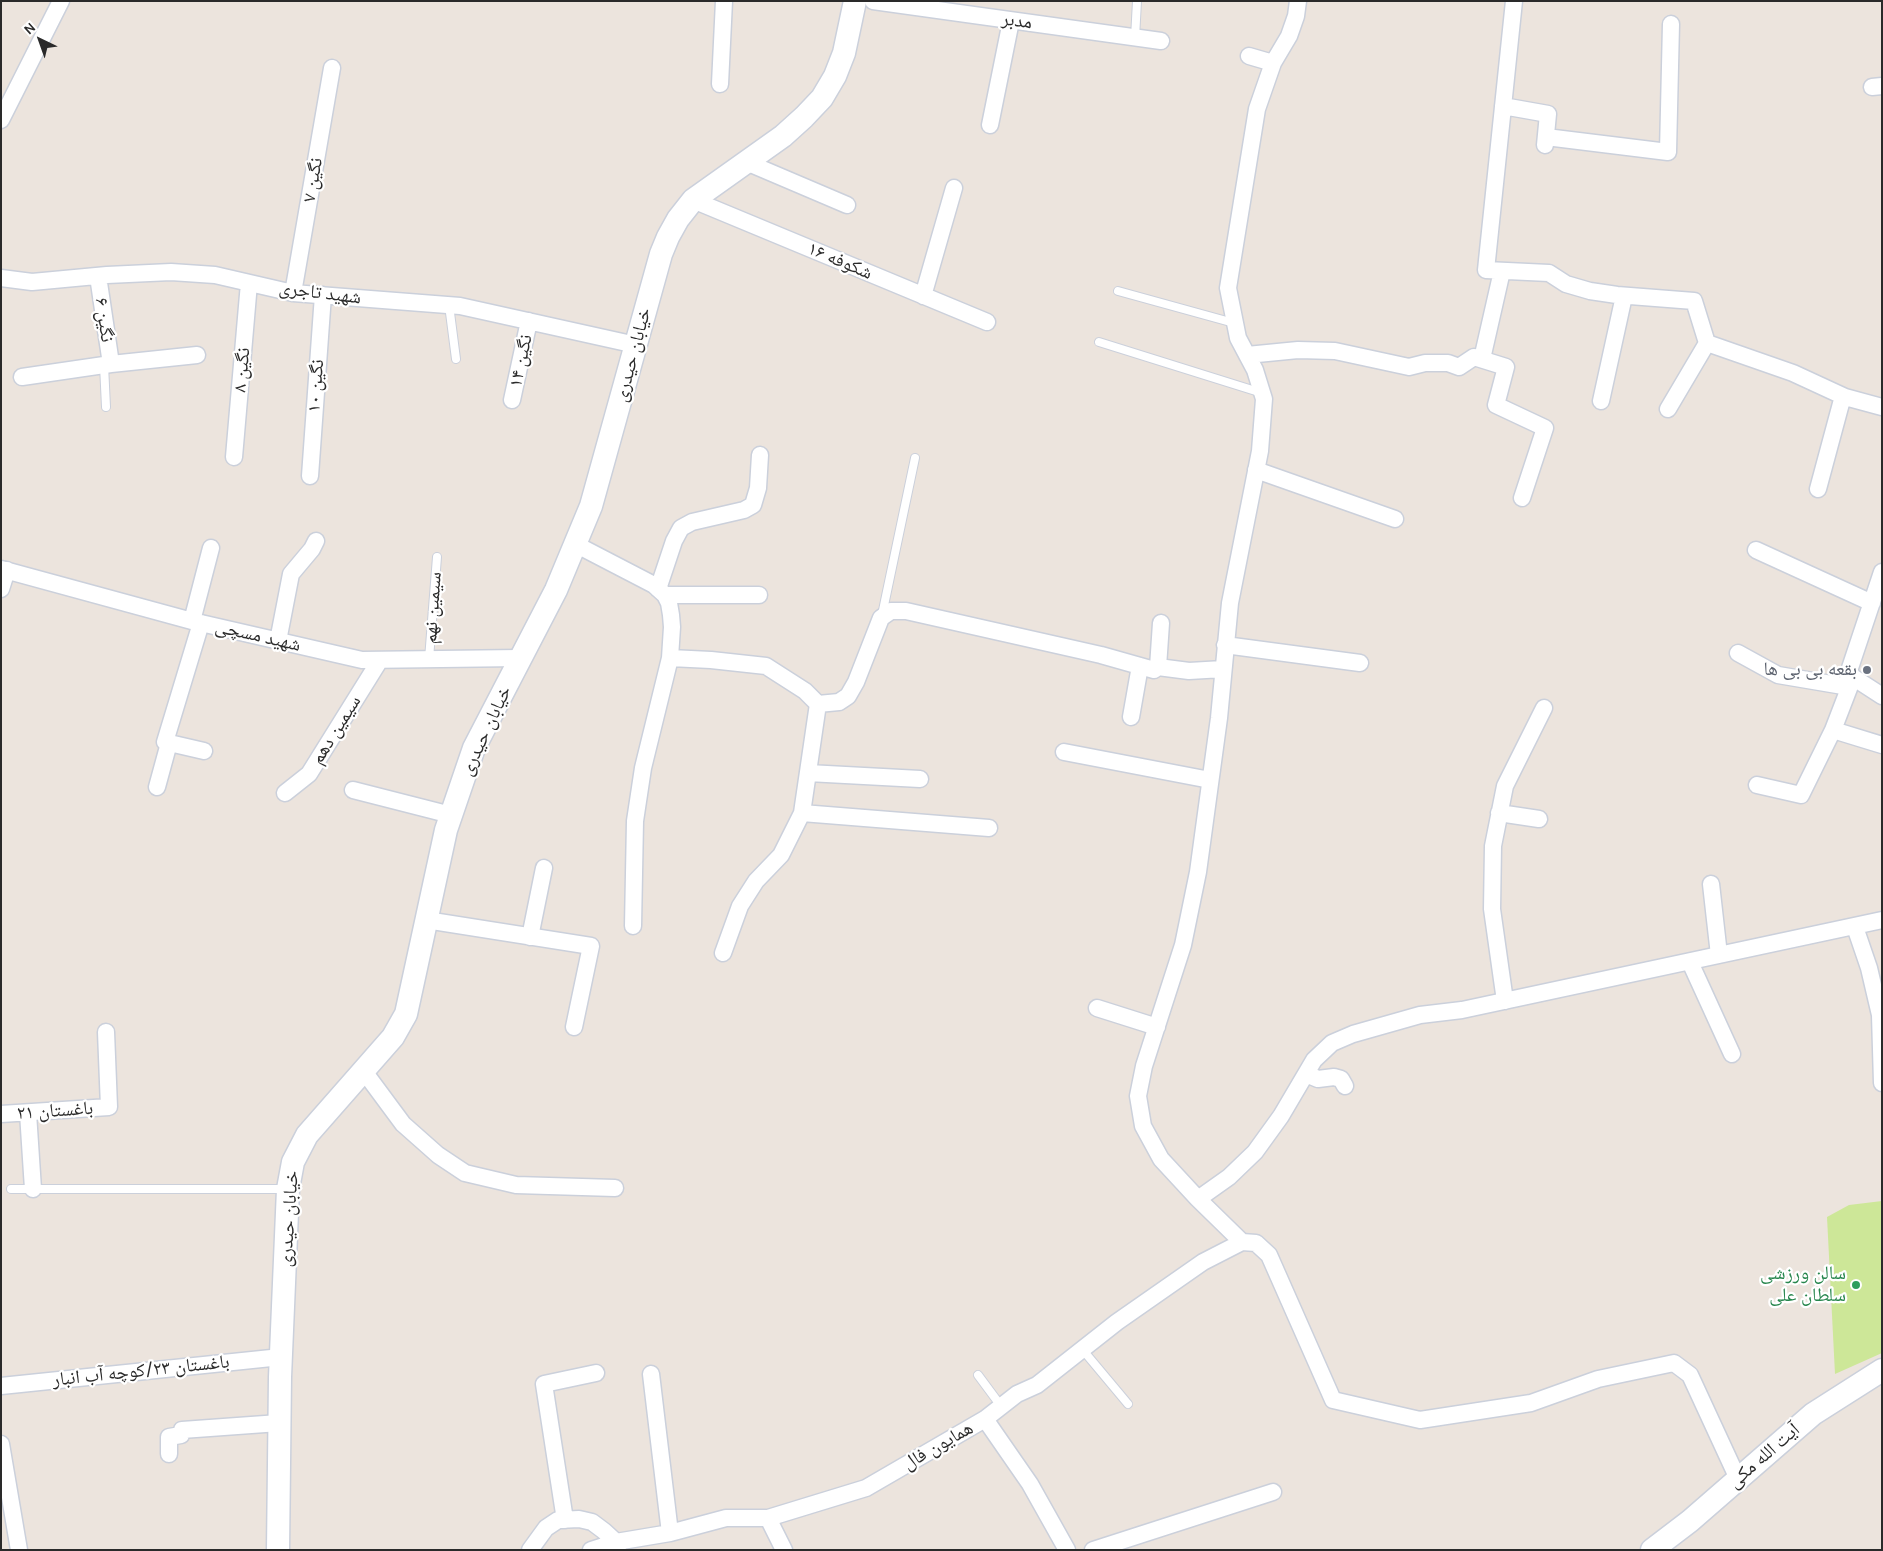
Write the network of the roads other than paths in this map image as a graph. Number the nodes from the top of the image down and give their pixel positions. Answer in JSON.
{"nodes":[{"id":1,"x":61,"y":1,"type":"edge"},
{"id":2,"x":724,"y":1,"type":"edge"},
{"id":3,"x":856,"y":1,"type":"edge"},
{"id":4,"x":873,"y":1,"type":"edge"},
{"id":5,"x":1137,"y":1,"type":"edge"},
{"id":6,"x":1298,"y":1,"type":"edge"},
{"id":7,"x":1514,"y":1,"type":"edge"},
{"id":8,"x":1012,"y":21,"type":"junction"},
{"id":9,"x":1672,"y":24,"type":"dead end"},
{"id":10,"x":1135,"y":38,"type":"junction"},
{"id":11,"x":1161,"y":41,"type":"dead end"},
{"id":12,"x":1249,"y":56,"type":"dead end"},
{"id":13,"x":1273,"y":63,"type":"junction"},
{"id":14,"x":332,"y":68,"type":"dead end"},
{"id":15,"x":720,"y":84,"type":"dead end"},
{"id":16,"x":1503,"y":106,"type":"junction"},
{"id":17,"x":1,"y":120,"type":"edge"},
{"id":18,"x":990,"y":125,"type":"dead end"},
{"id":19,"x":746,"y":162,"type":"junction"},
{"id":20,"x":954,"y":188,"type":"dead end"},
{"id":21,"x":693,"y":200,"type":"junction"},
{"id":22,"x":847,"y":206,"type":"dead end"},
{"id":23,"x":1502,"y":271,"type":"junction"},
{"id":24,"x":98,"y":276,"type":"junction"},
{"id":25,"x":1,"y":278,"type":"edge"},
{"id":26,"x":249,"y":283,"type":"junction"},
{"id":27,"x":1118,"y":291,"type":"dead end"},
{"id":28,"x":294,"y":293,"type":"junction"},
{"id":29,"x":323,"y":295,"type":"junction"},
{"id":30,"x":923,"y":296,"type":"junction"},
{"id":31,"x":1624,"y":296,"type":"junction"},
{"id":32,"x":449,"y":305,"type":"junction"},
{"id":33,"x":529,"y":321,"type":"junction"},
{"id":34,"x":987,"y":322,"type":"dead end"},
{"id":35,"x":1235,"y":324,"type":"junction"},
{"id":36,"x":1099,"y":342,"type":"dead end"},
{"id":37,"x":1707,"y":343,"type":"junction"},
{"id":38,"x":636,"y":345,"type":"junction"},
{"id":39,"x":197,"y":355,"type":"dead end"},
{"id":40,"x":1247,"y":356,"type":"junction"},
{"id":41,"x":456,"y":359,"type":"dead end"},
{"id":42,"x":1482,"y":359,"type":"junction"},
{"id":43,"x":107,"y":364,"type":"junction"},
{"id":44,"x":22,"y":376,"type":"dead end"},
{"id":45,"x":1262,"y":393,"type":"junction"},
{"id":46,"x":1843,"y":396,"type":"junction"},
{"id":47,"x":512,"y":400,"type":"dead end"},
{"id":48,"x":1601,"y":401,"type":"dead end"},
{"id":49,"x":106,"y":407,"type":"dead end"},
{"id":50,"x":1882,"y":408,"type":"edge"},
{"id":51,"x":1668,"y":409,"type":"dead end"},
{"id":52,"x":760,"y":455,"type":"dead end"},
{"id":53,"x":234,"y":457,"type":"dead end"},
{"id":54,"x":915,"y":458,"type":"dead end"},
{"id":55,"x":1256,"y":470,"type":"junction"},
{"id":56,"x":310,"y":476,"type":"dead end"},
{"id":57,"x":1818,"y":488,"type":"dead end"},
{"id":58,"x":1522,"y":498,"type":"dead end"},
{"id":59,"x":1395,"y":519,"type":"dead end"},
{"id":60,"x":316,"y":541,"type":"dead end"},
{"id":61,"x":575,"y":544,"type":"junction"},
{"id":62,"x":211,"y":548,"type":"dead end"},
{"id":63,"x":1756,"y":550,"type":"dead end"},
{"id":64,"x":437,"y":557,"type":"dead end"},
{"id":65,"x":4,"y":569,"type":"edge"},
{"id":66,"x":1882,"y":572,"type":"edge"},
{"id":67,"x":1,"y":589,"type":"edge"},
{"id":68,"x":662,"y":592,"type":"junction"},
{"id":69,"x":759,"y":595,"type":"dead end"},
{"id":70,"x":1872,"y":603,"type":"junction"},
{"id":71,"x":881,"y":618,"type":"junction"},
{"id":72,"x":196,"y":622,"type":"junction"},
{"id":73,"x":1161,"y":623,"type":"dead end"},
{"id":74,"x":278,"y":641,"type":"junction"},
{"id":75,"x":1225,"y":645,"type":"junction"},
{"id":76,"x":1738,"y":652,"type":"dead end"},
{"id":77,"x":520,"y":658,"type":"junction"},
{"id":78,"x":670,"y":658,"type":"junction"},
{"id":79,"x":430,"y":659,"type":"junction"},
{"id":80,"x":380,"y":660,"type":"junction"},
{"id":81,"x":1360,"y":663,"type":"dead end"},
{"id":82,"x":1140,"y":666,"type":"junction"},
{"id":83,"x":1158,"y":667,"type":"junction"},
{"id":84,"x":1223,"y":669,"type":"junction"},
{"id":85,"x":1851,"y":682,"type":"junction"},
{"id":86,"x":1882,"y":696,"type":"edge"},
{"id":87,"x":818,"y":704,"type":"junction"},
{"id":88,"x":1544,"y":708,"type":"dead end"},
{"id":89,"x":1131,"y":717,"type":"dead end"},
{"id":90,"x":1833,"y":730,"type":"junction"},
{"id":91,"x":169,"y":743,"type":"junction"},
{"id":92,"x":1882,"y":745,"type":"edge"},
{"id":93,"x":204,"y":751,"type":"dead end"},
{"id":94,"x":1064,"y":752,"type":"dead end"},
{"id":95,"x":808,"y":773,"type":"junction"},
{"id":96,"x":920,"y":779,"type":"dead end"},
{"id":97,"x":1210,"y":780,"type":"junction"},
{"id":98,"x":1757,"y":785,"type":"dead end"},
{"id":99,"x":157,"y":787,"type":"dead end"},
{"id":100,"x":354,"y":790,"type":"dead end"},
{"id":101,"x":285,"y":793,"type":"dead end"},
{"id":102,"x":802,"y":813,"type":"junction"},
{"id":103,"x":1500,"y":813,"type":"junction"},
{"id":104,"x":451,"y":815,"type":"junction"},
{"id":105,"x":1539,"y":820,"type":"dead end"},
{"id":106,"x":988,"y":828,"type":"dead end"},
{"id":107,"x":544,"y":868,"type":"dead end"},
{"id":108,"x":1711,"y":884,"type":"dead end"},
{"id":109,"x":426,"y":920,"type":"junction"},
{"id":110,"x":1882,"y":920,"type":"edge"},
{"id":111,"x":633,"y":926,"type":"dead end"},
{"id":112,"x":1855,"y":927,"type":"junction"},
{"id":113,"x":530,"y":937,"type":"junction"},
{"id":114,"x":723,"y":953,"type":"dead end"},
{"id":115,"x":1719,"y":955,"type":"junction"},
{"id":116,"x":1690,"y":962,"type":"junction"},
{"id":117,"x":1505,"y":1001,"type":"junction"},
{"id":118,"x":1098,"y":1008,"type":"dead end"},
{"id":119,"x":574,"y":1026,"type":"dead end"},
{"id":120,"x":1158,"y":1027,"type":"junction"},
{"id":121,"x":106,"y":1032,"type":"dead end"},
{"id":122,"x":1732,"y":1054,"type":"dead end"},
{"id":123,"x":364,"y":1070,"type":"junction"},
{"id":124,"x":1306,"y":1074,"type":"junction"},
{"id":125,"x":1882,"y":1083,"type":"edge"},
{"id":126,"x":1345,"y":1086,"type":"dead end"},
{"id":127,"x":28,"y":1113,"type":"junction"},
{"id":128,"x":1,"y":1114,"type":"edge"},
{"id":129,"x":615,"y":1188,"type":"dead end"},
{"id":130,"x":11,"y":1189,"type":"dead end"},
{"id":131,"x":33,"y":1189,"type":"junction"},
{"id":132,"x":288,"y":1189,"type":"junction"},
{"id":133,"x":1198,"y":1199,"type":"junction"},
{"id":134,"x":1242,"y":1242,"type":"junction"},
{"id":135,"x":1082,"y":1349,"type":"junction"},
{"id":136,"x":281,"y":1357,"type":"junction"},
{"id":137,"x":1882,"y":1370,"type":"edge"},
{"id":138,"x":596,"y":1373,"type":"dead end"},
{"id":139,"x":651,"y":1374,"type":"dead end"},
{"id":140,"x":978,"y":1375,"type":"dead end"},
{"id":141,"x":1,"y":1386,"type":"edge"},
{"id":142,"x":1128,"y":1404,"type":"dead end"},
{"id":143,"x":1002,"y":1406,"type":"junction"},
{"id":144,"x":985,"y":1419,"type":"junction"},
{"id":145,"x":280,"y":1424,"type":"junction"},
{"id":146,"x":1,"y":1444,"type":"edge"},
{"id":147,"x":169,"y":1454,"type":"dead end"},
{"id":148,"x":1738,"y":1479,"type":"junction"},
{"id":149,"x":1273,"y":1492,"type":"dead end"},
{"id":150,"x":768,"y":1518,"type":"junction"},
{"id":151,"x":565,"y":1520,"type":"junction"},
{"id":152,"x":670,"y":1533,"type":"junction"},
{"id":153,"x":617,"y":1546,"type":"edge"},
{"id":154,"x":19,"y":1550,"type":"edge"},
{"id":155,"x":278,"y":1550,"type":"edge"},
{"id":156,"x":530,"y":1550,"type":"edge"},
{"id":157,"x":591,"y":1550,"type":"edge"},
{"id":158,"x":784,"y":1550,"type":"edge"},
{"id":159,"x":1067,"y":1550,"type":"edge"},
{"id":160,"x":1093,"y":1550,"type":"edge"},
{"id":161,"x":1652,"y":1550,"type":"edge"}],
"edges":[{"from":1,"to":17,"type":"street"},
{"from":2,"to":15,"type":"street"},
{"from":3,"to":19,"type":"street","name":"خیابان حیدری"},
{"from":4,"to":8,"type":"street","name":"مدبر"},
{"from":5,"to":10,"type":"lane"},
{"from":6,"to":13,"type":"street"},
{"from":7,"to":16,"type":"street"},
{"from":8,"to":10,"type":"street","name":"مدبر"},
{"from":8,"to":18,"type":"street"},
{"from":9,"to":16,"type":"street"},
{"from":10,"to":11,"type":"street","name":"مدبر"},
{"from":12,"to":13,"type":"street"},
{"from":13,"to":35,"type":"street"},
{"from":14,"to":28,"type":"street","name":"نگین ۷"},
{"from":16,"to":23,"type":"street"},
{"from":19,"to":21,"type":"street","name":"خیابان حیدری"},
{"from":19,"to":22,"type":"street"},
{"from":20,"to":30,"type":"street"},
{"from":21,"to":30,"type":"street","name":"شکوفه ۱۶"},
{"from":21,"to":38,"type":"street","name":"خیابان حیدری"},
{"from":23,"to":31,"type":"street"},
{"from":23,"to":42,"type":"street"},
{"from":24,"to":25,"type":"street","name":"شهید تاجری"},
{"from":24,"to":26,"type":"street","name":"شهید تاجری"},
{"from":24,"to":43,"type":"street","name":"نگین ۶"},
{"from":26,"to":28,"type":"street","name":"شهید تاجری"},
{"from":26,"to":53,"type":"street","name":"نگین ۸"},
{"from":27,"to":35,"type":"lane"},
{"from":28,"to":29,"type":"street","name":"شهید تاجری"},
{"from":29,"to":32,"type":"street","name":"شهید تاجری"},
{"from":29,"to":56,"type":"street","name":"نگین ۱۰"},
{"from":30,"to":34,"type":"street","name":"شکوفه ۱۶"},
{"from":31,"to":37,"type":"street"},
{"from":31,"to":48,"type":"street"},
{"from":32,"to":33,"type":"street","name":"شهید تاجری"},
{"from":32,"to":41,"type":"lane"},
{"from":33,"to":38,"type":"street","name":"شهید تاجری"},
{"from":33,"to":47,"type":"street","name":"نگین ۱۴"},
{"from":35,"to":40,"type":"street"},
{"from":36,"to":45,"type":"lane"},
{"from":37,"to":46,"type":"street"},
{"from":37,"to":51,"type":"street"},
{"from":38,"to":61,"type":"street","name":"خیابان حیدری"},
{"from":39,"to":43,"type":"street"},
{"from":40,"to":42,"type":"street"},
{"from":40,"to":45,"type":"street"},
{"from":42,"to":58,"type":"street"},
{"from":43,"to":44,"type":"street"},
{"from":43,"to":49,"type":"lane"},
{"from":45,"to":55,"type":"street"},
{"from":46,"to":50,"type":"street"},
{"from":46,"to":57,"type":"street"},
{"from":52,"to":68,"type":"street"},
{"from":54,"to":71,"type":"lane"},
{"from":55,"to":59,"type":"street"},
{"from":55,"to":75,"type":"street"},
{"from":60,"to":74,"type":"street"},
{"from":61,"to":68,"type":"street"},
{"from":61,"to":77,"type":"street","name":"خیابان حیدری"},
{"from":62,"to":72,"type":"street"},
{"from":63,"to":70,"type":"street"},
{"from":64,"to":79,"type":"lane","name":"سیمین نهم"},
{"from":65,"to":67,"type":"street"},
{"from":65,"to":72,"type":"street","name":"شهید مسچی"},
{"from":66,"to":70,"type":"street"},
{"from":68,"to":69,"type":"street"},
{"from":68,"to":78,"type":"street"},
{"from":70,"to":85,"type":"street"},
{"from":71,"to":82,"type":"street"},
{"from":71,"to":87,"type":"street"},
{"from":72,"to":74,"type":"street","name":"شهید مسچی"},
{"from":72,"to":91,"type":"street"},
{"from":73,"to":83,"type":"street"},
{"from":74,"to":80,"type":"street","name":"شهید مسچی"},
{"from":75,"to":81,"type":"street"},
{"from":75,"to":84,"type":"street"},
{"from":76,"to":85,"type":"street"},
{"from":77,"to":79,"type":"street","name":"شهید مسچی"},
{"from":77,"to":104,"type":"street","name":"خیابان حیدری"},
{"from":78,"to":87,"type":"street"},
{"from":78,"to":111,"type":"street"},
{"from":79,"to":80,"type":"street","name":"شهید مسچی"},
{"from":80,"to":101,"type":"street","name":"سیمین دهم"},
{"from":82,"to":83,"type":"street"},
{"from":82,"to":89,"type":"street"},
{"from":83,"to":84,"type":"street"},
{"from":84,"to":97,"type":"street"},
{"from":85,"to":86,"type":"street"},
{"from":85,"to":90,"type":"street"},
{"from":87,"to":95,"type":"street"},
{"from":88,"to":103,"type":"street"},
{"from":90,"to":92,"type":"street"},
{"from":90,"to":98,"type":"street"},
{"from":91,"to":93,"type":"street"},
{"from":91,"to":99,"type":"street"},
{"from":94,"to":97,"type":"street"},
{"from":95,"to":96,"type":"street"},
{"from":95,"to":102,"type":"street"},
{"from":97,"to":120,"type":"street"},
{"from":100,"to":104,"type":"street"},
{"from":102,"to":106,"type":"street"},
{"from":102,"to":114,"type":"street"},
{"from":103,"to":105,"type":"street"},
{"from":103,"to":117,"type":"street"},
{"from":104,"to":109,"type":"street","name":"خیابان حیدری"},
{"from":107,"to":113,"type":"street"},
{"from":108,"to":115,"type":"street"},
{"from":109,"to":113,"type":"street"},
{"from":109,"to":123,"type":"street","name":"خیابان حیدری"},
{"from":110,"to":112,"type":"street"},
{"from":112,"to":115,"type":"street"},
{"from":112,"to":125,"type":"street"},
{"from":113,"to":119,"type":"street"},
{"from":115,"to":116,"type":"street"},
{"from":116,"to":117,"type":"street"},
{"from":116,"to":122,"type":"street"},
{"from":117,"to":124,"type":"street"},
{"from":118,"to":120,"type":"street"},
{"from":120,"to":133,"type":"street"},
{"from":121,"to":127,"type":"street","name":"باغستان ۲۱"},
{"from":123,"to":129,"type":"street"},
{"from":123,"to":132,"type":"street","name":"خیابان حیدری"},
{"from":124,"to":126,"type":"street"},
{"from":124,"to":133,"type":"street"},
{"from":127,"to":128,"type":"street","name":"باغستان ۲۱"},
{"from":127,"to":131,"type":"street"},
{"from":130,"to":131,"type":"lane"},
{"from":131,"to":132,"type":"lane"},
{"from":132,"to":136,"type":"street","name":"خیابان حیدری"},
{"from":133,"to":134,"type":"street"},
{"from":134,"to":135,"type":"street","name":"همایون فال"},
{"from":134,"to":148,"type":"street"},
{"from":135,"to":142,"type":"lane"},
{"from":135,"to":143,"type":"street","name":"همایون فال"},
{"from":136,"to":141,"type":"street","name":"باغستان ۲۳/کوچه آب انبار"},
{"from":136,"to":145,"type":"street","name":"خیابان حیدری"},
{"from":137,"to":148,"type":"street","name":"آیت الله مکی"},
{"from":138,"to":151,"type":"street"},
{"from":139,"to":152,"type":"street"},
{"from":140,"to":143,"type":"lane"},
{"from":143,"to":144,"type":"street","name":"همایون فال"},
{"from":144,"to":150,"type":"street","name":"همایون فال"},
{"from":144,"to":159,"type":"street"},
{"from":145,"to":147,"type":"street"},
{"from":145,"to":155,"type":"street","name":"خیابان حیدری"},
{"from":146,"to":154,"type":"street"},
{"from":148,"to":161,"type":"street","name":"آیت الله مکی"},
{"from":149,"to":160,"type":"street"},
{"from":150,"to":152,"type":"street","name":"همایون فال"},
{"from":150,"to":158,"type":"street"},
{"from":151,"to":153,"type":"street"},
{"from":151,"to":156,"type":"street"},
{"from":152,"to":153,"type":"street","name":"همایون فال"},
{"from":153,"to":157,"type":"street","name":"همایون فال"}]}
